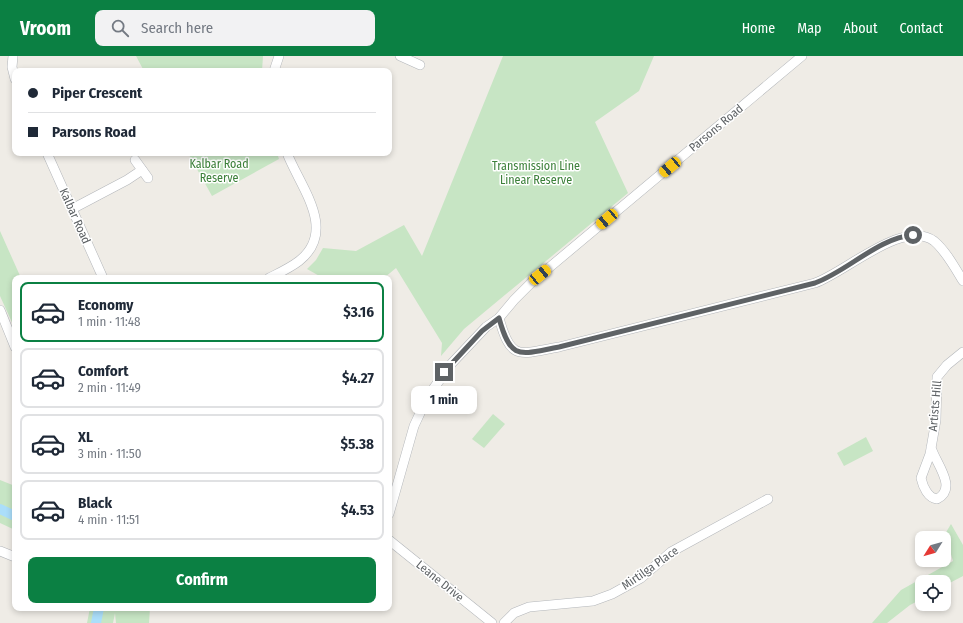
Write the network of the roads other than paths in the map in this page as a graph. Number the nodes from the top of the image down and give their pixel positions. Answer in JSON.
{"nodes":[{"id":1,"x":12,"y":56,"type":"edge"},
{"id":2,"x":279,"y":56,"type":"edge"},
{"id":3,"x":400,"y":56,"type":"edge"},
{"id":4,"x":802,"y":56,"type":"edge"},
{"id":5,"x":420,"y":65,"type":"dead end"},
{"id":6,"x":12,"y":68,"type":"edge"},
{"id":7,"x":275,"y":68,"type":"edge"},
{"id":8,"x":48,"y":156,"type":"edge"},
{"id":9,"x":288,"y":156,"type":"edge"},
{"id":10,"x":135,"y":160,"type":"dead end"},
{"id":11,"x":142,"y":170,"type":"junction"},
{"id":12,"x":148,"y":178,"type":"dead end"},
{"id":13,"x":72,"y":210,"type":"junction"},
{"id":14,"x":101,"y":275,"type":"edge"},
{"id":15,"x":275,"y":275,"type":"edge"},
{"id":16,"x":963,"y":281,"type":"edge"},
{"id":17,"x":0,"y":310,"type":"edge"},
{"id":18,"x":499,"y":318,"type":"junction"},
{"id":19,"x":12,"y":331,"type":"edge"},
{"id":20,"x":963,"y":352,"type":"edge"},
{"id":21,"x":931,"y":447,"type":"junction"},
{"id":22,"x":768,"y":499,"type":"dead end"},
{"id":23,"x":392,"y":503,"type":"edge"},
{"id":24,"x":392,"y":542,"type":"edge"},
{"id":25,"x":0,"y":551,"type":"edge"},
{"id":26,"x":12,"y":556,"type":"edge"},
{"id":27,"x":492,"y":623,"type":"edge"},
{"id":28,"x":504,"y":623,"type":"edge"}],
"edges":[{"from":1,"to":6,"type":"street"},
{"from":2,"to":7,"type":"street"},
{"from":3,"to":5,"type":"street"},
{"from":4,"to":18,"type":"street","name":"Parsons Road"},
{"from":8,"to":13,"type":"street","name":"Kalbar Road"},
{"from":9,"to":15,"type":"street"},
{"from":10,"to":11,"type":"street"},
{"from":11,"to":12,"type":"street"},
{"from":11,"to":13,"type":"street"},
{"from":13,"to":14,"type":"street","name":"Kalbar Road"},
{"from":16,"to":18,"type":"street"},
{"from":17,"to":19,"type":"street"},
{"from":18,"to":23,"type":"street","name":"Parsons Road"},
{"from":20,"to":21,"type":"street","name":"Artists Hill"},
{"from":21,"to":21,"type":"street","name":"Artists Hill"},
{"from":22,"to":28,"type":"street","name":"Mirtilga Place"},
{"from":24,"to":27,"type":"street","name":"Leane Drive"},
{"from":25,"to":26,"type":"street"}]}
